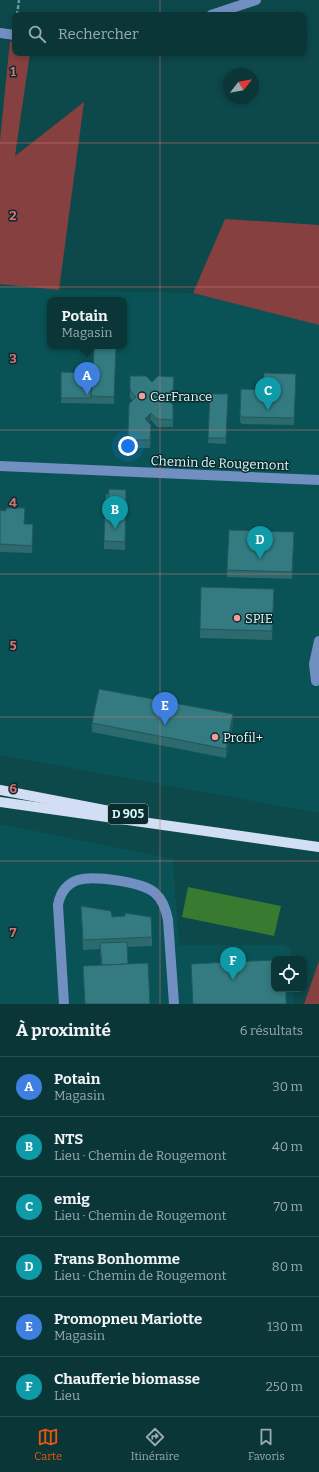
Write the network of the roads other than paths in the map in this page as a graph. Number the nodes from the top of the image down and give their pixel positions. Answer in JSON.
{"nodes":[{"id":1,"x":256,"y":0,"type":"edge"},
{"id":2,"x":220,"y":12,"type":"edge"},
{"id":3,"x":0,"y":34,"type":"edge"},
{"id":4,"x":12,"y":35,"type":"edge"},
{"id":5,"x":0,"y":466,"type":"edge"},
{"id":6,"x":319,"y":480,"type":"edge"},
{"id":7,"x":319,"y":641,"type":"edge"},
{"id":8,"x":316,"y":681,"type":"dead end"},
{"id":9,"x":0,"y":790,"type":"edge"},
{"id":10,"x":0,"y":802,"type":"edge"},
{"id":11,"x":255,"y":838,"type":"junction"},
{"id":12,"x":319,"y":847,"type":"edge"},
{"id":13,"x":64,"y":1004,"type":"edge"},
{"id":14,"x":174,"y":1004,"type":"edge"}],
"edges":[{"from":1,"to":2,"type":"street"},
{"from":3,"to":4,"type":"street"},
{"from":5,"to":6,"type":"street","name":"Chemin de Rougemont"},
{"from":7,"to":8,"type":"street"},
{"from":9,"to":11,"type":"main road","number":"D 905"},
{"from":10,"to":11,"type":"main road"},
{"from":11,"to":12,"type":"main road","number":"D 905"},
{"from":13,"to":14,"type":"street"}]}
